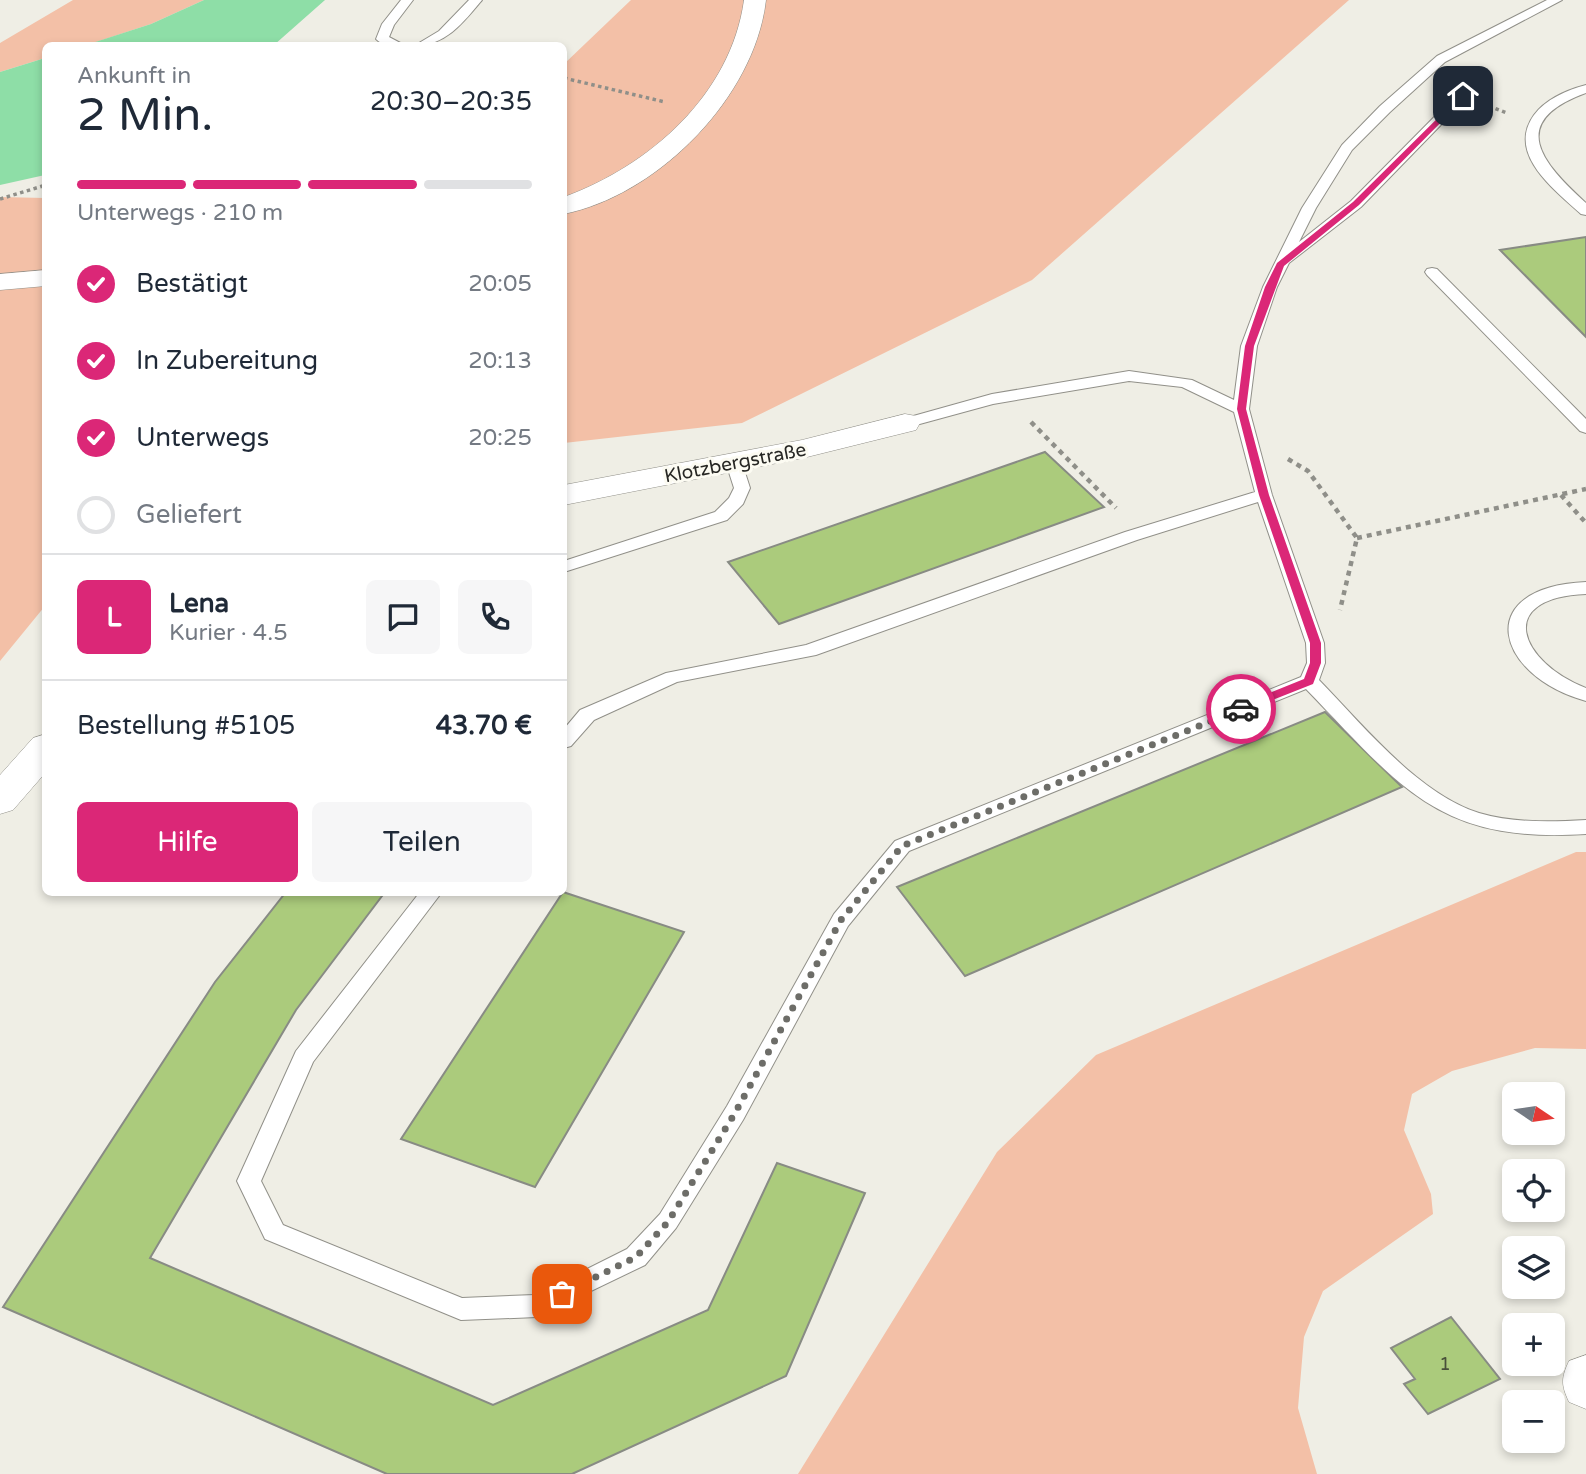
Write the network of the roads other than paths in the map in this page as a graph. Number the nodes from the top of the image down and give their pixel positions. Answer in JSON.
{"nodes":[{"id":1,"x":407,"y":0,"type":"edge"},
{"id":2,"x":476,"y":0,"type":"edge"},
{"id":3,"x":755,"y":0,"type":"edge"},
{"id":4,"x":1556,"y":0,"type":"edge"},
{"id":5,"x":390,"y":42,"type":"edge"},
{"id":6,"x":427,"y":42,"type":"edge"},
{"id":7,"x":1586,"y":89,"type":"edge"},
{"id":8,"x":1463,"y":96,"type":"road end"},
{"id":9,"x":1550,"y":177,"type":"junction"},
{"id":10,"x":1586,"y":189,"type":"edge"},
{"id":11,"x":567,"y":205,"type":"edge"},
{"id":12,"x":1586,"y":211,"type":"edge"},
{"id":13,"x":1280,"y":264,"type":"junction"},
{"id":14,"x":1432,"y":272,"type":"dead end"},
{"id":15,"x":42,"y":278,"type":"edge"},
{"id":16,"x":0,"y":282,"type":"edge"},
{"id":17,"x":1241,"y":409,"type":"junction"},
{"id":18,"x":905,"y":423,"type":"joint"},
{"id":19,"x":1586,"y":428,"type":"edge"},
{"id":20,"x":734,"y":463,"type":"junction"},
{"id":21,"x":567,"y":494,"type":"edge"},
{"id":22,"x":1264,"y":495,"type":"junction"},
{"id":23,"x":567,"y":566,"type":"edge"},
{"id":24,"x":1586,"y":588,"type":"edge"},
{"id":25,"x":1309,"y":681,"type":"junction"},
{"id":26,"x":1586,"y":695,"type":"edge"},
{"id":27,"x":567,"y":738,"type":"edge"},
{"id":28,"x":42,"y":752,"type":"edge"},
{"id":29,"x":0,"y":800,"type":"edge"},
{"id":30,"x":1586,"y":827,"type":"edge"},
{"id":31,"x":429,"y":896,"type":"edge"},
{"id":32,"x":1586,"y":1377,"type":"edge"},
{"id":33,"x":1586,"y":1387,"type":"edge"}],
"edges":[{"from":1,"to":5,"type":"lane"},
{"from":2,"to":6,"type":"lane"},
{"from":3,"to":11,"type":"street"},
{"from":4,"to":13,"type":"lane"},
{"from":7,"to":9,"type":"lane"},
{"from":8,"to":13,"type":"lane"},
{"from":9,"to":10,"type":"lane"},
{"from":9,"to":12,"type":"lane"},
{"from":13,"to":17,"type":"lane"},
{"from":14,"to":19,"type":"lane"},
{"from":15,"to":16,"type":"street"},
{"from":17,"to":18,"type":"lane"},
{"from":17,"to":22,"type":"lane"},
{"from":18,"to":20,"type":"street","name":"Klotzbergstraße"},
{"from":20,"to":21,"type":"street","name":"Klotzbergstraße"},
{"from":20,"to":23,"type":"lane"},
{"from":22,"to":25,"type":"lane"},
{"from":22,"to":27,"type":"lane"},
{"from":24,"to":26,"type":"lane"},
{"from":25,"to":30,"type":"lane"},
{"from":25,"to":31,"type":"lane"},
{"from":28,"to":29,"type":"street"},
{"from":32,"to":33,"type":"street"}]}
